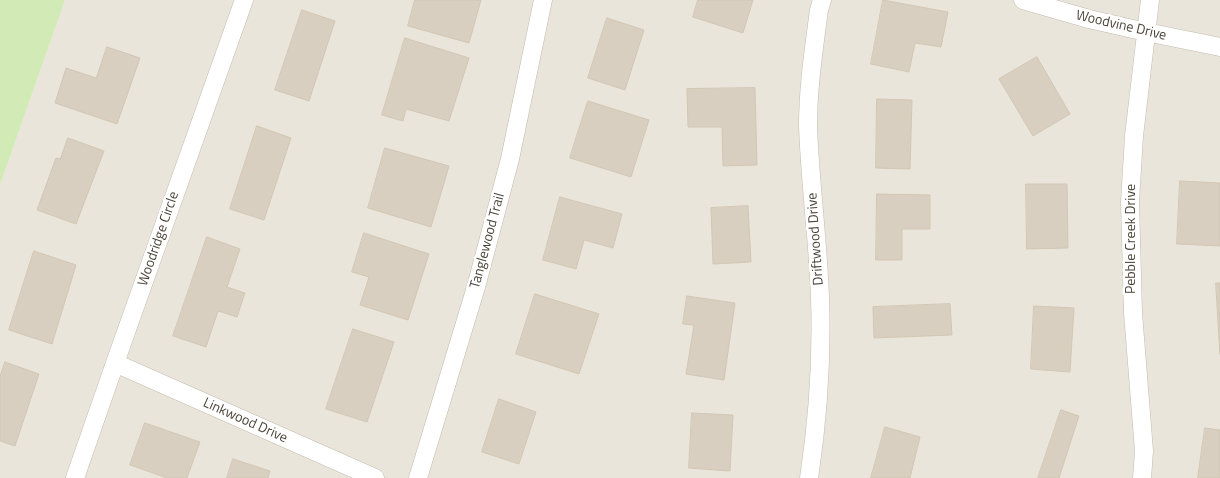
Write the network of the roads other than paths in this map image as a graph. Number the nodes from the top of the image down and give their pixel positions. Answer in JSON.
{"nodes":[{"id":1,"x":244,"y":0,"type":"edge"},
{"id":2,"x":542,"y":0,"type":"edge"},
{"id":3,"x":822,"y":0,"type":"edge"},
{"id":4,"x":1024,"y":0,"type":"edge"},
{"id":5,"x":1150,"y":0,"type":"edge"},
{"id":6,"x":1146,"y":32,"type":"junction"},
{"id":7,"x":1220,"y":47,"type":"edge"},
{"id":8,"x":115,"y":363,"type":"junction"},
{"id":9,"x":75,"y":478,"type":"edge"},
{"id":10,"x":375,"y":478,"type":"edge"},
{"id":11,"x":418,"y":478,"type":"edge"},
{"id":12,"x":809,"y":478,"type":"edge"},
{"id":13,"x":1142,"y":478,"type":"edge"}],
"edges":[{"from":1,"to":8,"type":"street","name":"Woodridge Circle"},
{"from":2,"to":11,"type":"street","name":"Tanglewood Trail"},
{"from":3,"to":12,"type":"street","name":"Driftwood Drive"},
{"from":4,"to":6,"type":"street","name":"Woodvine Drive"},
{"from":5,"to":6,"type":"street","name":"Pebble Creek Drive"},
{"from":6,"to":7,"type":"street","name":"Woodvine Drive"},
{"from":6,"to":13,"type":"street","name":"Pebble Creek Drive"},
{"from":8,"to":9,"type":"street","name":"Woodridge Circle"},
{"from":8,"to":10,"type":"street","name":"Linkwood Drive"}]}
